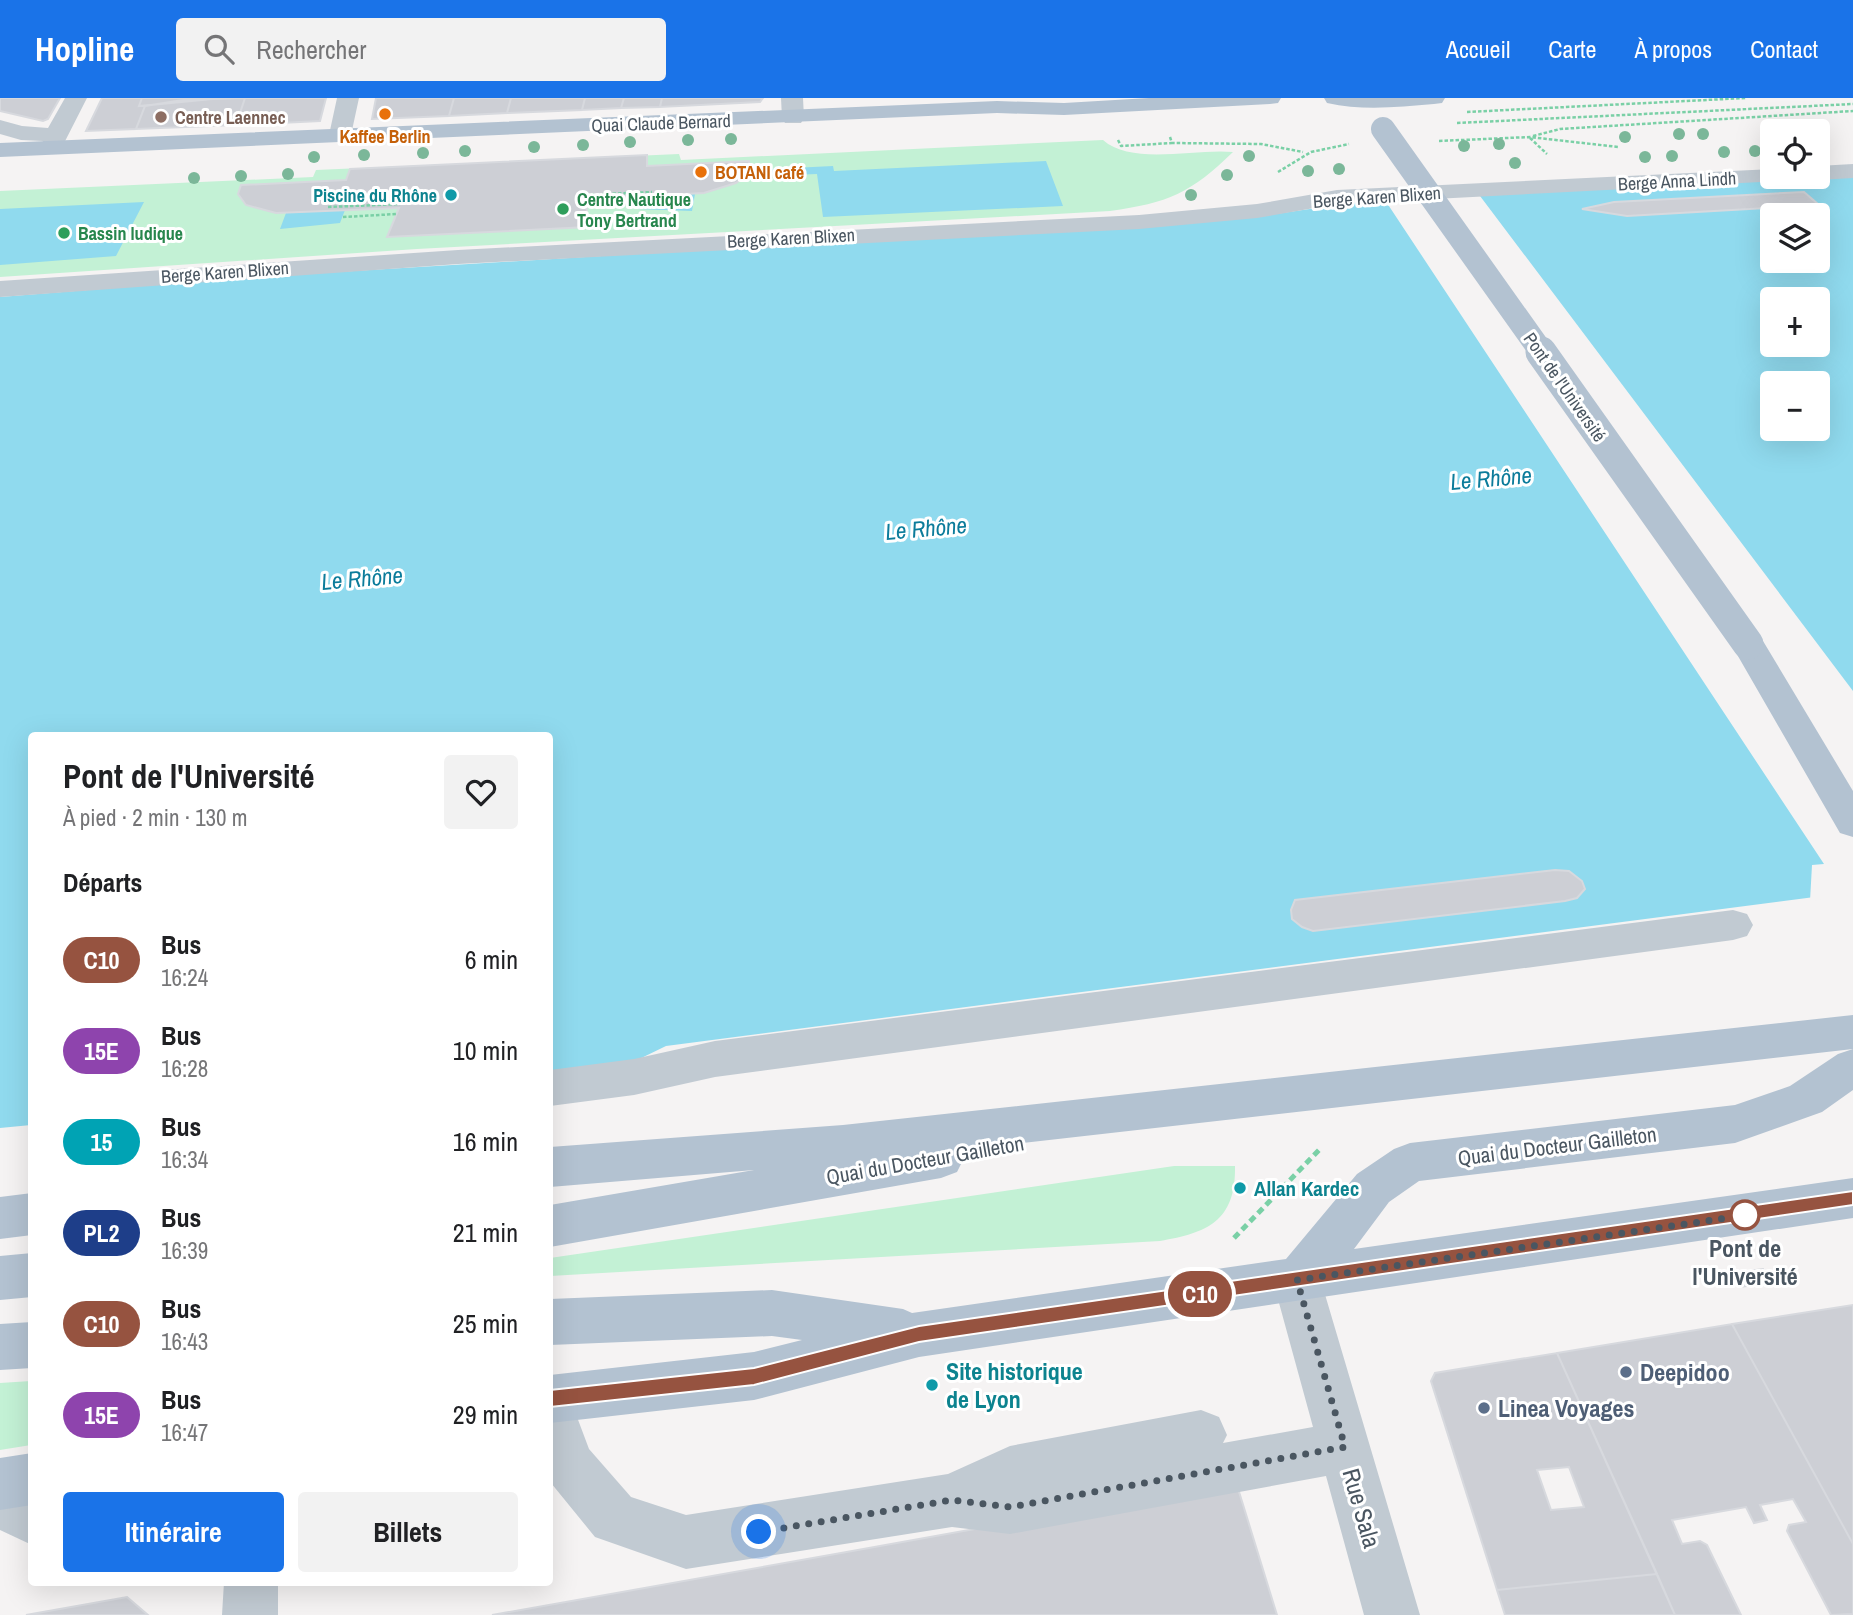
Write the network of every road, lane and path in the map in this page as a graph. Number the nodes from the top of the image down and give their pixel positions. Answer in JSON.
{"nodes":[{"id":1,"x":76,"y":98,"type":"edge"},
{"id":2,"x":348,"y":98,"type":"edge"},
{"id":3,"x":1270,"y":98,"type":"edge"},
{"id":4,"x":1335,"y":98,"type":"edge"},
{"id":5,"x":1434,"y":98,"type":"edge"},
{"id":6,"x":1746,"y":98,"type":"edge"},
{"id":7,"x":1370,"y":100,"type":"edge"},
{"id":8,"x":1853,"y":104,"type":"edge"},
{"id":9,"x":792,"y":108,"type":"edge"},
{"id":10,"x":1853,"y":111,"type":"edge"},
{"id":11,"x":1461,"y":113,"type":"dead end"},
{"id":12,"x":1456,"y":123,"type":"dead end"},
{"id":13,"x":0,"y":127,"type":"edge"},
{"id":14,"x":340,"y":135,"type":"junction"},
{"id":15,"x":1169,"y":135,"type":"dead end"},
{"id":16,"x":1116,"y":137,"type":"dead end"},
{"id":17,"x":1530,"y":137,"type":"dead end"},
{"id":18,"x":54,"y":141,"type":"junction"},
{"id":19,"x":1172,"y":143,"type":"junction"},
{"id":20,"x":0,"y":150,"type":"edge"},
{"id":21,"x":1306,"y":153,"type":"dead end"},
{"id":22,"x":778,"y":167,"type":"dead end"},
{"id":23,"x":1853,"y":171,"type":"edge"},
{"id":24,"x":1830,"y":172,"type":"edge"},
{"id":25,"x":1760,"y":177,"type":"edge"},
{"id":26,"x":772,"y":178,"type":"dead end"},
{"id":27,"x":1581,"y":187,"type":"joint"},
{"id":28,"x":652,"y":192,"type":"dead end"},
{"id":29,"x":585,"y":195,"type":"dead end"},
{"id":30,"x":638,"y":202,"type":"dead end"},
{"id":31,"x":400,"y":204,"type":"dead end"},
{"id":32,"x":586,"y":205,"type":"dead end"},
{"id":33,"x":328,"y":207,"type":"dead end"},
{"id":34,"x":397,"y":214,"type":"dead end"},
{"id":35,"x":343,"y":217,"type":"dead end"},
{"id":36,"x":0,"y":289,"type":"edge"},
{"id":37,"x":1748,"y":644,"type":"junction"},
{"id":38,"x":1853,"y":775,"type":"edge"},
{"id":39,"x":1853,"y":823,"type":"edge"},
{"id":40,"x":1733,"y":925,"type":"dead end"},
{"id":41,"x":1853,"y":1032,"type":"edge"},
{"id":42,"x":1853,"y":1066,"type":"edge"},
{"id":43,"x":553,"y":1088,"type":"edge"},
{"id":44,"x":1301,"y":1095,"type":"junction"},
{"id":45,"x":1321,"y":1148,"type":"dead end"},
{"id":46,"x":553,"y":1167,"type":"edge"},
{"id":47,"x":1853,"y":1198,"type":"edge"},
{"id":48,"x":28,"y":1214,"type":"edge"},
{"id":49,"x":0,"y":1218,"type":"edge"},
{"id":50,"x":553,"y":1225,"type":"edge"},
{"id":51,"x":1231,"y":1241,"type":"dead end"},
{"id":52,"x":28,"y":1275,"type":"edge"},
{"id":53,"x":0,"y":1278,"type":"edge"},
{"id":54,"x":1297,"y":1280,"type":"junction"},
{"id":55,"x":553,"y":1322,"type":"edge"},
{"id":56,"x":919,"y":1334,"type":"junction"},
{"id":57,"x":28,"y":1345,"type":"edge"},
{"id":58,"x":0,"y":1347,"type":"edge"},
{"id":59,"x":553,"y":1399,"type":"edge"},
{"id":60,"x":553,"y":1419,"type":"edge"},
{"id":61,"x":1201,"y":1435,"type":"dead end"},
{"id":62,"x":1345,"y":1447,"type":"junction"},
{"id":63,"x":28,"y":1480,"type":"edge"},
{"id":64,"x":0,"y":1484,"type":"edge"},
{"id":65,"x":952,"y":1500,"type":"junction"},
{"id":66,"x":0,"y":1501,"type":"edge"},
{"id":67,"x":28,"y":1516,"type":"edge"},
{"id":68,"x":251,"y":1586,"type":"edge"},
{"id":69,"x":250,"y":1615,"type":"edge"},
{"id":70,"x":1392,"y":1615,"type":"edge"}],
"edges":[{"from":1,"to":18,"type":"street"},
{"from":2,"to":14,"type":"street"},
{"from":3,"to":9,"type":"main road","name":"Quai Claude Bernard"},
{"from":4,"to":7,"type":"main road"},
{"from":5,"to":7,"type":"main road"},
{"from":6,"to":11,"type":"path"},
{"from":7,"to":37,"type":"main road","name":"Pont de l'Université","bridge":true},
{"from":8,"to":12,"type":"path"},
{"from":9,"to":14,"type":"main road","name":"Quai Claude Bernard"},
{"from":10,"to":17,"type":"path"},
{"from":13,"to":18,"type":"street","name":"Quai Claude Bernard"},
{"from":14,"to":18,"type":"main road","name":"Quai Claude Bernard"},
{"from":15,"to":19,"type":"path"},
{"from":16,"to":19,"type":"path"},
{"from":18,"to":20,"type":"main road","name":"Quai Claude Bernard"},
{"from":19,"to":21,"type":"path"},
{"from":22,"to":26,"type":"path"},
{"from":23,"to":24,"type":"street"},
{"from":25,"to":27,"type":"street","name":"Berge Anna Lindh"},
{"from":27,"to":36,"type":"street","name":"Berge Karen Blixen"},
{"from":28,"to":29,"type":"path"},
{"from":30,"to":32,"type":"path"},
{"from":31,"to":33,"type":"path"},
{"from":34,"to":35,"type":"path"},
{"from":37,"to":38,"type":"main road","name":"Pont de l'Université"},
{"from":37,"to":39,"type":"main road","name":"Pont de l'Université"},
{"from":40,"to":43,"type":"street"},
{"from":41,"to":44,"type":"main road","name":"Quai du Docteur Gailleton"},
{"from":42,"to":54,"type":"main road","name":"Quai du Docteur Gailleton"},
{"from":44,"to":46,"type":"main road","name":"Quai du Docteur Gailleton"},
{"from":44,"to":50,"type":"main road","name":"Quai du Docteur Gailleton"},
{"from":45,"to":51,"type":"path"},
{"from":47,"to":54,"type":"main road"},
{"from":48,"to":49,"type":"main road"},
{"from":52,"to":53,"type":"main road"},
{"from":54,"to":56,"type":"main road"},
{"from":54,"to":62,"type":"street","name":"Rue Sala"},
{"from":55,"to":56,"type":"main road"},
{"from":56,"to":59,"type":"main road"},
{"from":57,"to":58,"type":"main road"},
{"from":60,"to":65,"type":"street"},
{"from":61,"to":65,"type":"street"},
{"from":62,"to":65,"type":"street"},
{"from":62,"to":70,"type":"street","name":"Rue Sala"},
{"from":63,"to":64,"type":"main road"},
{"from":66,"to":67,"type":"street"},
{"from":68,"to":69,"type":"street"}]}
